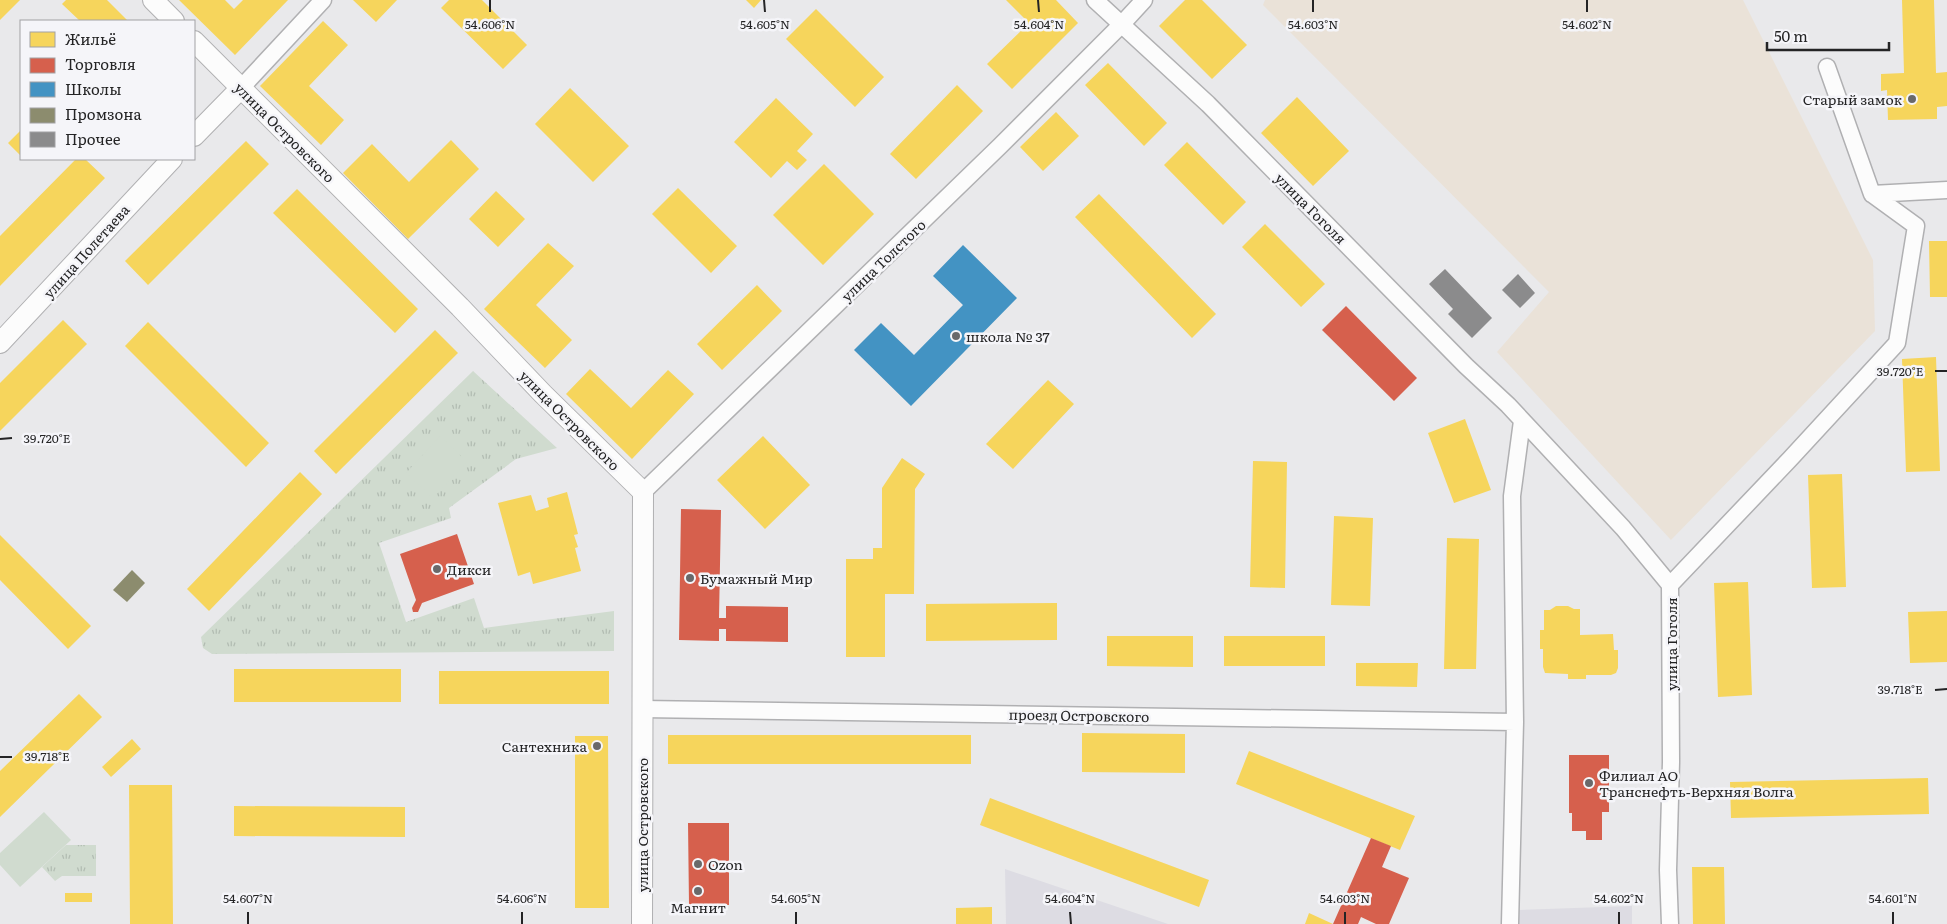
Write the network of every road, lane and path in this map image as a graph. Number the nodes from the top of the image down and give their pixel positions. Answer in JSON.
{"nodes":[{"id":1,"x":153,"y":0,"type":"edge"},
{"id":2,"x":323,"y":0,"type":"edge"},
{"id":3,"x":1095,"y":0,"type":"edge"},
{"id":4,"x":1144,"y":0,"type":"edge"},
{"id":5,"x":173,"y":20,"type":"edge"},
{"id":6,"x":1121,"y":25,"type":"junction"},
{"id":7,"x":195,"y":42,"type":"edge"},
{"id":8,"x":1827,"y":67,"type":"dead end"},
{"id":9,"x":241,"y":88,"type":"junction"},
{"id":10,"x":195,"y":135,"type":"edge"},
{"id":11,"x":171,"y":160,"type":"edge"},
{"id":12,"x":1947,"y":190,"type":"edge"},
{"id":13,"x":1872,"y":194,"type":"junction"},
{"id":14,"x":0,"y":343,"type":"edge"},
{"id":15,"x":1522,"y":421,"type":"junction"},
{"id":16,"x":643,"y":492,"type":"junction"},
{"id":17,"x":1670,"y":585,"type":"junction"},
{"id":18,"x":642,"y":709,"type":"junction"},
{"id":19,"x":1515,"y":722,"type":"junction"},
{"id":20,"x":642,"y":924,"type":"edge"},
{"id":21,"x":1510,"y":924,"type":"edge"},
{"id":22,"x":1670,"y":924,"type":"edge"}],
"edges":[{"from":1,"to":5,"type":"street"},
{"from":2,"to":9,"type":"street"},
{"from":3,"to":6,"type":"street","name":"улица Гоголя"},
{"from":4,"to":6,"type":"street","name":"улица Толстого"},
{"from":6,"to":15,"type":"street","name":"улица Гоголя"},
{"from":6,"to":16,"type":"street","name":"улица Толстого"},
{"from":7,"to":9,"type":"street","name":"улица Островского"},
{"from":8,"to":13,"type":"street"},
{"from":9,"to":10,"type":"street"},
{"from":9,"to":16,"type":"street","name":"улица Островского"},
{"from":11,"to":14,"type":"street","name":"улица Полетаева"},
{"from":12,"to":13,"type":"street"},
{"from":13,"to":17,"type":"street"},
{"from":15,"to":17,"type":"street","name":"улица Гоголя"},
{"from":15,"to":19,"type":"street"},
{"from":16,"to":18,"type":"street","name":"улица Островского"},
{"from":17,"to":22,"type":"street","name":"улица Гоголя"},
{"from":18,"to":19,"type":"street","name":"проезд Островского"},
{"from":18,"to":20,"type":"street","name":"улица Островского"},
{"from":19,"to":21,"type":"street"}]}
